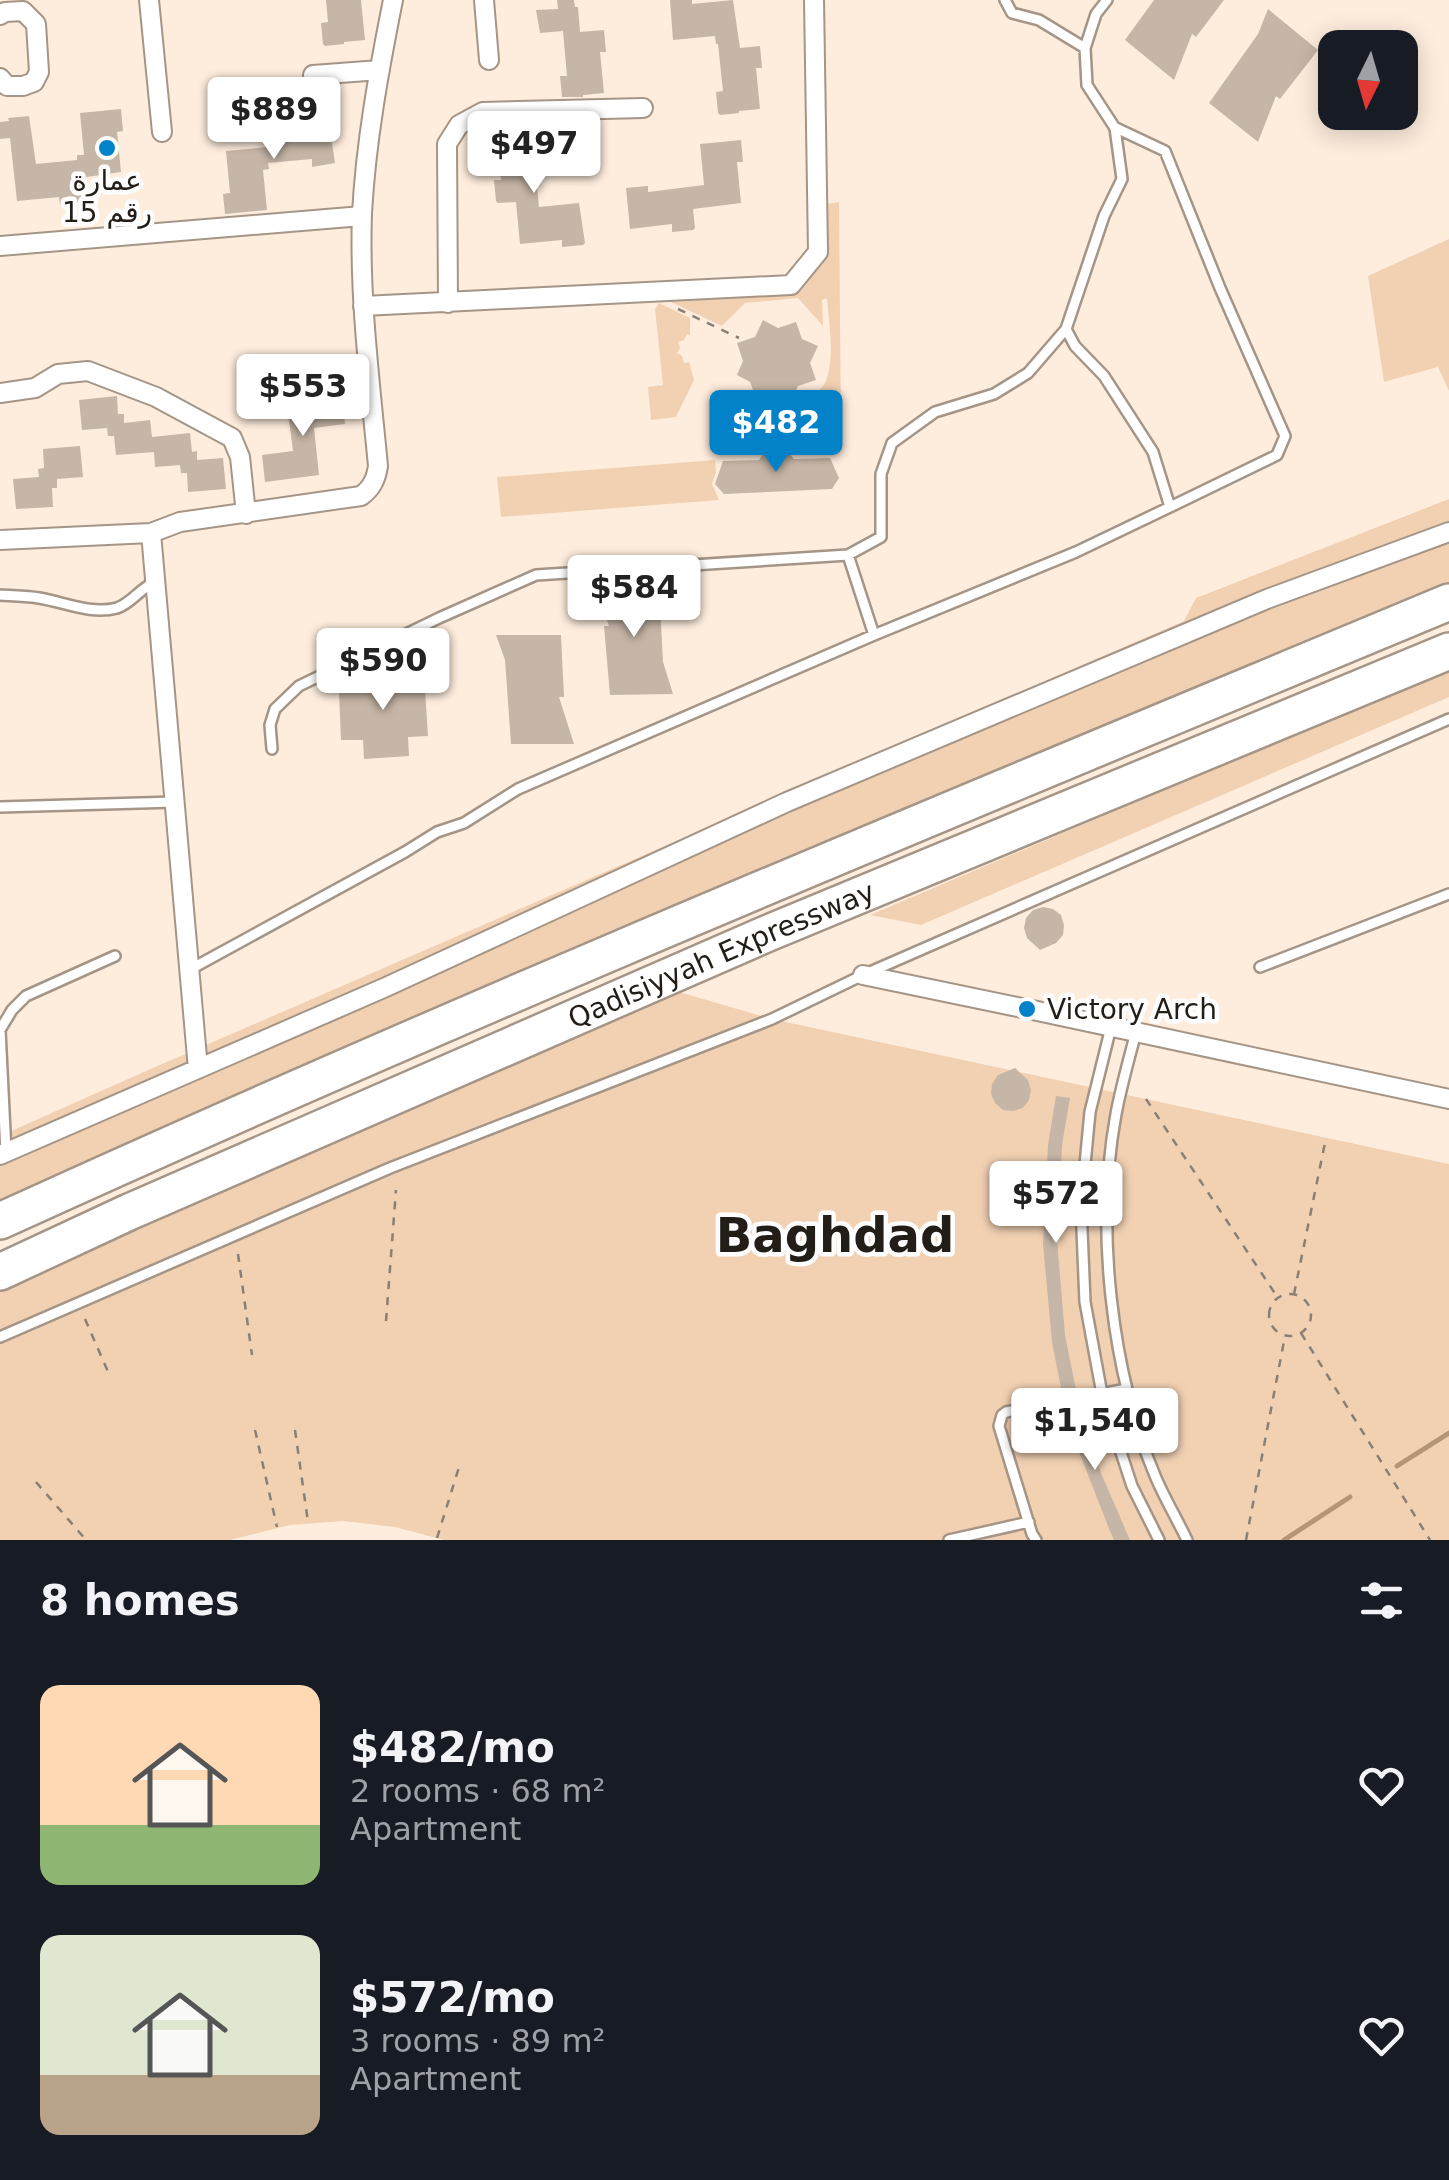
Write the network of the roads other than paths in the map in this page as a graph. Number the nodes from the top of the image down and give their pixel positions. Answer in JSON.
{"nodes":[{"id":1,"x":149,"y":0,"type":"edge"},
{"id":2,"x":393,"y":0,"type":"edge"},
{"id":3,"x":484,"y":0,"type":"edge"},
{"id":4,"x":814,"y":0,"type":"edge"},
{"id":5,"x":1005,"y":0,"type":"edge"},
{"id":6,"x":1107,"y":0,"type":"edge"},
{"id":7,"x":0,"y":15,"type":"edge"},
{"id":8,"x":1085,"y":48,"type":"junction"},
{"id":9,"x":489,"y":60,"type":"dead end"},
{"id":10,"x":380,"y":70,"type":"junction"},
{"id":11,"x":313,"y":75,"type":"dead end"},
{"id":12,"x":0,"y":78,"type":"edge"},
{"id":13,"x":643,"y":108,"type":"dead end"},
{"id":14,"x":1114,"y":127,"type":"junction"},
{"id":15,"x":162,"y":132,"type":"dead end"},
{"id":16,"x":362,"y":216,"type":"junction"},
{"id":17,"x":0,"y":246,"type":"edge"},
{"id":18,"x":448,"y":303,"type":"junction"},
{"id":19,"x":363,"y":306,"type":"junction"},
{"id":20,"x":1066,"y":329,"type":"junction"},
{"id":21,"x":0,"y":393,"type":"edge"},
{"id":22,"x":1170,"y":508,"type":"junction"},
{"id":23,"x":246,"y":514,"type":"junction"},
{"id":24,"x":1449,"y":532,"type":"edge"},
{"id":25,"x":151,"y":533,"type":"junction"},
{"id":26,"x":0,"y":540,"type":"edge"},
{"id":27,"x":848,"y":555,"type":"junction"},
{"id":28,"x":155,"y":582,"type":"junction"},
{"id":29,"x":0,"y":596,"type":"edge"},
{"id":30,"x":1449,"y":602,"type":"edge"},
{"id":31,"x":874,"y":636,"type":"junction"},
{"id":32,"x":1449,"y":652,"type":"edge"},
{"id":33,"x":1449,"y":718,"type":"edge"},
{"id":34,"x":272,"y":749,"type":"dead end"},
{"id":35,"x":174,"y":802,"type":"junction"},
{"id":36,"x":0,"y":808,"type":"edge"},
{"id":37,"x":1449,"y":894,"type":"edge"},
{"id":38,"x":115,"y":956,"type":"dead end"},
{"id":39,"x":1260,"y":967,"type":"dead end"},
{"id":40,"x":189,"y":970,"type":"junction"},
{"id":41,"x":863,"y":976,"type":"junction"},
{"id":42,"x":1111,"y":1027,"type":"junction"},
{"id":43,"x":1136,"y":1032,"type":"junction"},
{"id":44,"x":198,"y":1069,"type":"junction"},
{"id":45,"x":1449,"y":1099,"type":"edge"},
{"id":46,"x":3,"y":1128,"type":"edge"},
{"id":47,"x":3,"y":1153,"type":"edge"},
{"id":48,"x":0,"y":1221,"type":"edge"},
{"id":49,"x":0,"y":1272,"type":"edge"},
{"id":50,"x":0,"y":1337,"type":"edge"},
{"id":51,"x":1126,"y":1389,"type":"junction"},
{"id":52,"x":1102,"y":1394,"type":"junction"},
{"id":53,"x":1078,"y":1398,"type":"dead end"},
{"id":54,"x":1064,"y":1401,"type":"dead end"},
{"id":55,"x":1028,"y":1522,"type":"junction"},
{"id":56,"x":950,"y":1540,"type":"edge"},
{"id":57,"x":1036,"y":1540,"type":"edge"},
{"id":58,"x":1159,"y":1540,"type":"edge"},
{"id":59,"x":1187,"y":1540,"type":"edge"}],
"edges":[{"from":1,"to":15,"type":"street"},
{"from":2,"to":10,"type":"street"},
{"from":3,"to":9,"type":"street"},
{"from":4,"to":18,"type":"street"},
{"from":5,"to":8,"type":"lane"},
{"from":6,"to":8,"type":"lane"},
{"from":7,"to":12,"type":"street"},
{"from":8,"to":14,"type":"lane"},
{"from":10,"to":11,"type":"street"},
{"from":10,"to":16,"type":"street"},
{"from":13,"to":18,"type":"street"},
{"from":14,"to":20,"type":"lane"},
{"from":14,"to":22,"type":"lane"},
{"from":16,"to":17,"type":"street"},
{"from":16,"to":19,"type":"street"},
{"from":18,"to":19,"type":"street"},
{"from":19,"to":23,"type":"street"},
{"from":20,"to":22,"type":"lane"},
{"from":20,"to":27,"type":"lane"},
{"from":21,"to":23,"type":"street"},
{"from":22,"to":31,"type":"lane"},
{"from":23,"to":25,"type":"street"},
{"from":24,"to":44,"type":"street"},
{"from":25,"to":26,"type":"street"},
{"from":25,"to":28,"type":"street"},
{"from":27,"to":31,"type":"lane"},
{"from":27,"to":34,"type":"lane"},
{"from":28,"to":29,"type":"lane"},
{"from":28,"to":35,"type":"street"},
{"from":30,"to":48,"type":"highway","name":"Qadisiyyah Expressway"},
{"from":31,"to":40,"type":"lane"},
{"from":32,"to":49,"type":"highway","name":"Qadisiyyah Expressway"},
{"from":33,"to":41,"type":"lane"},
{"from":35,"to":36,"type":"lane"},
{"from":35,"to":40,"type":"street"},
{"from":37,"to":39,"type":"lane"},
{"from":38,"to":46,"type":"lane"},
{"from":40,"to":44,"type":"street"},
{"from":41,"to":42,"type":"street"},
{"from":41,"to":50,"type":"lane"},
{"from":42,"to":43,"type":"street"},
{"from":42,"to":52,"type":"lane"},
{"from":43,"to":45,"type":"street"},
{"from":43,"to":51,"type":"lane"},
{"from":44,"to":47,"type":"street"},
{"from":46,"to":47,"type":"lane"},
{"from":51,"to":52,"type":"lane"},
{"from":51,"to":59,"type":"lane"},
{"from":52,"to":53,"type":"lane"},
{"from":52,"to":58,"type":"lane"},
{"from":54,"to":55,"type":"lane"},
{"from":55,"to":56,"type":"lane"},
{"from":55,"to":57,"type":"lane"}]}
